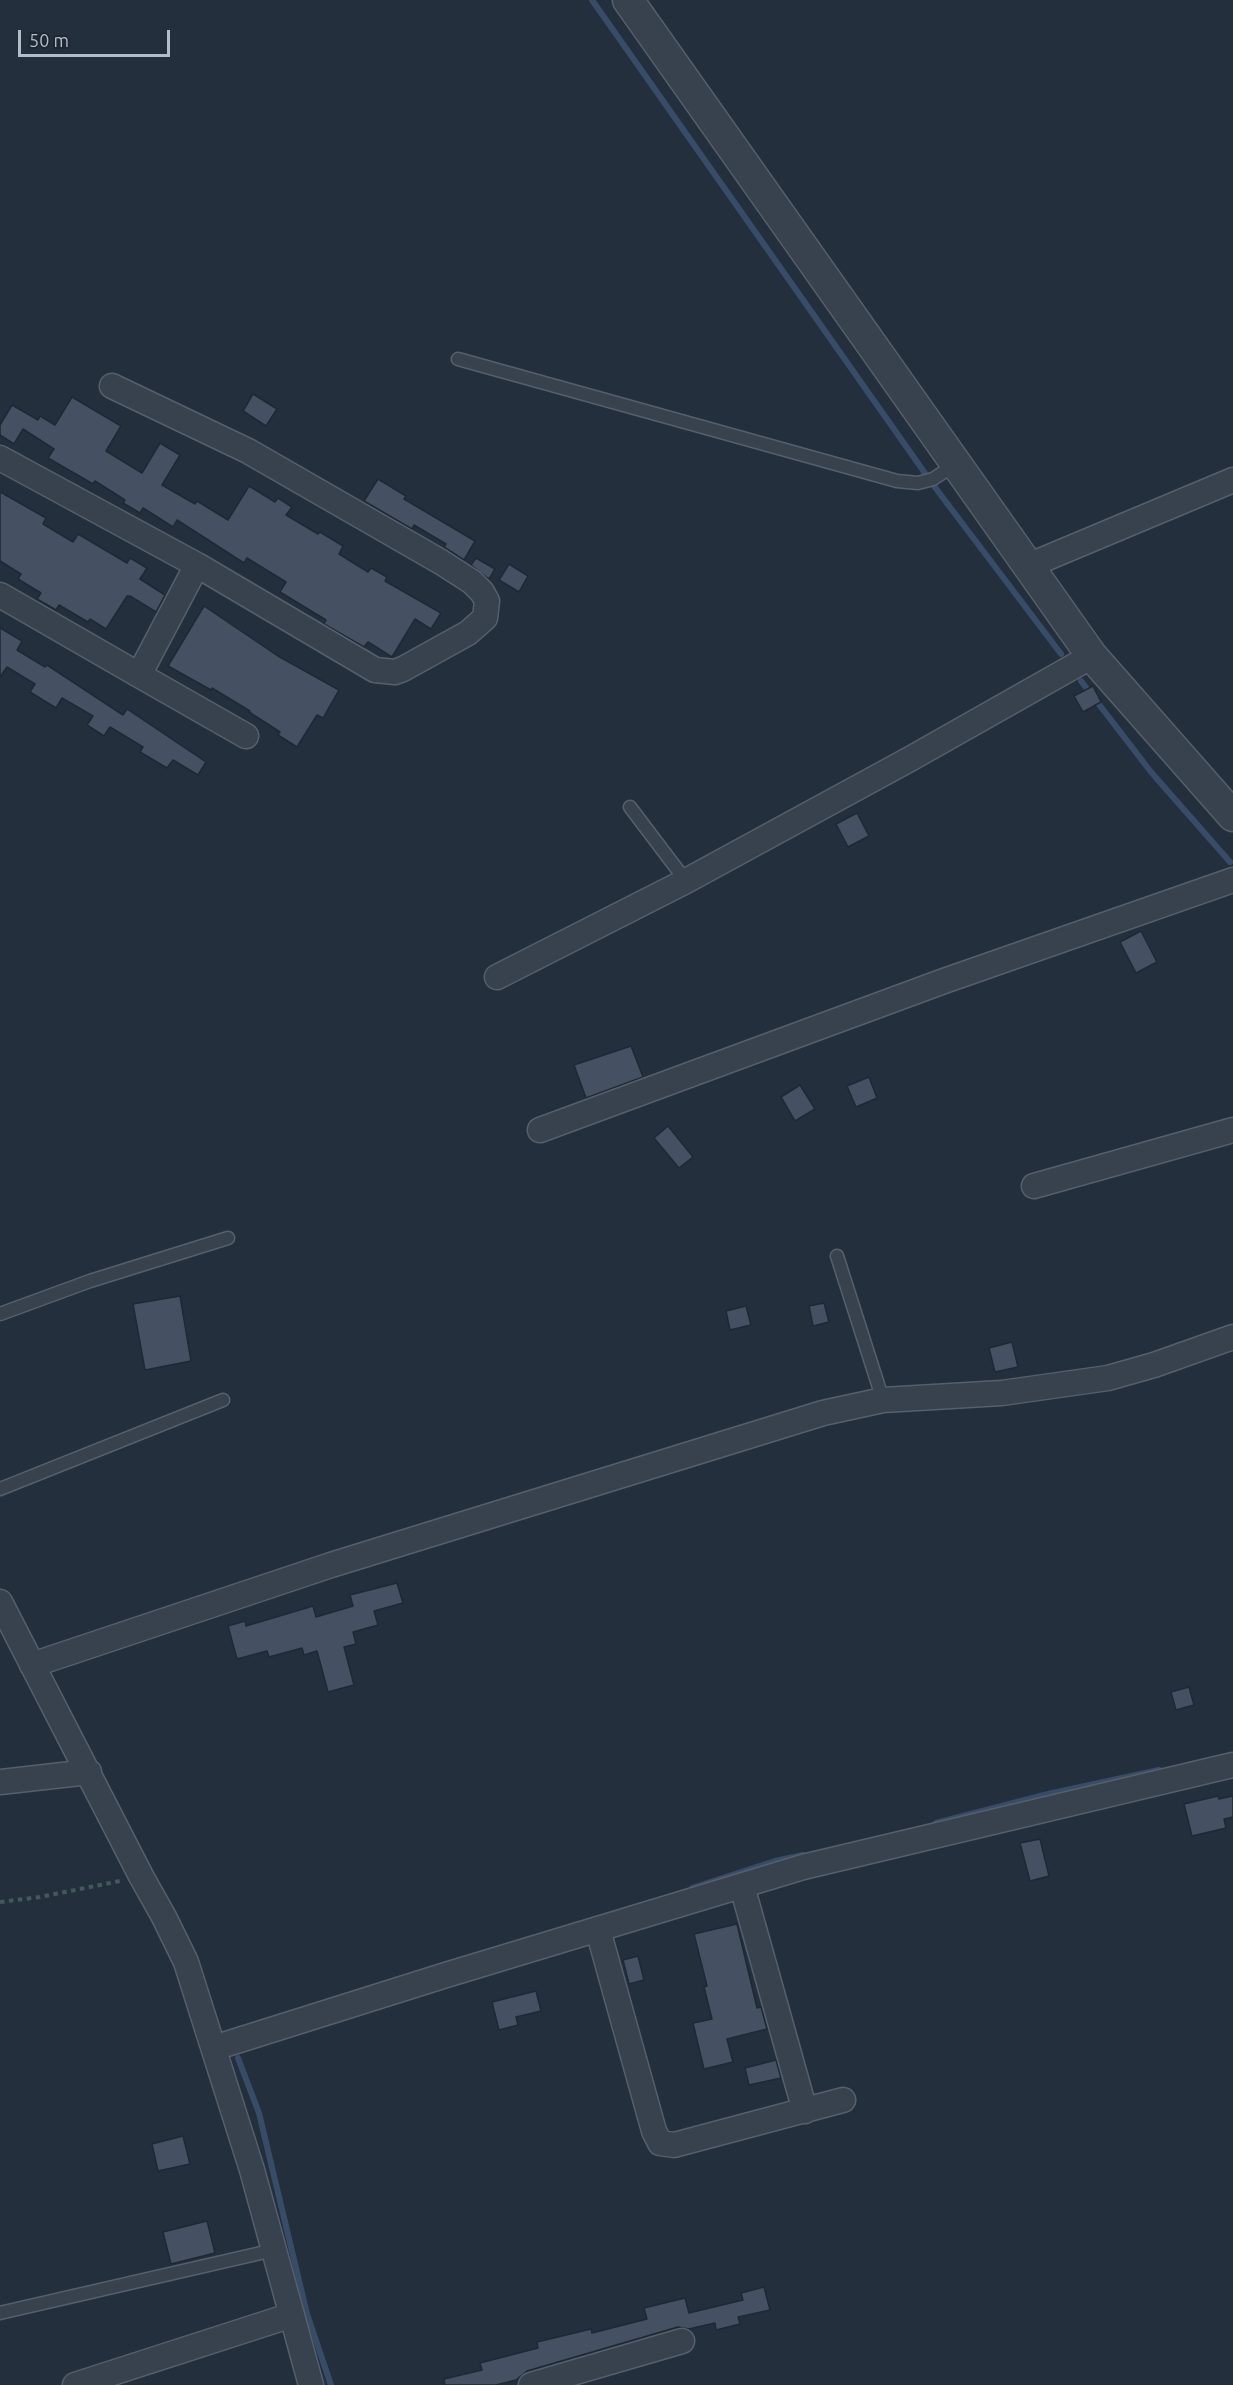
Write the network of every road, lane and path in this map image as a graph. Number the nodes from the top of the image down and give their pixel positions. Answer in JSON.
{"nodes":[{"id":1,"x":628,"y":0,"type":"edge"},
{"id":2,"x":458,"y":359,"type":"dead end"},
{"id":3,"x":112,"y":386,"type":"dead end"},
{"id":4,"x":0,"y":458,"type":"edge"},
{"id":5,"x":944,"y":472,"type":"junction"},
{"id":6,"x":1233,"y":480,"type":"edge"},
{"id":7,"x":197,"y":565,"type":"junction"},
{"id":8,"x":1028,"y":566,"type":"junction"},
{"id":9,"x":0,"y":595,"type":"edge"},
{"id":10,"x":1075,"y":666,"type":"junction"},
{"id":11,"x":140,"y":675,"type":"junction"},
{"id":12,"x":246,"y":736,"type":"dead end"},
{"id":13,"x":1227,"y":802,"type":"edge"},
{"id":14,"x":630,"y":807,"type":"dead end"},
{"id":15,"x":1230,"y":881,"type":"edge"},
{"id":16,"x":686,"y":882,"type":"junction"},
{"id":17,"x":497,"y":977,"type":"dead end"},
{"id":18,"x":540,"y":1130,"type":"dead end"},
{"id":19,"x":1233,"y":1130,"type":"edge"},
{"id":20,"x":1034,"y":1186,"type":"dead end"},
{"id":21,"x":228,"y":1238,"type":"dead end"},
{"id":22,"x":837,"y":1256,"type":"dead end"},
{"id":23,"x":0,"y":1314,"type":"edge"},
{"id":24,"x":1233,"y":1337,"type":"edge"},
{"id":25,"x":223,"y":1400,"type":"dead end"},
{"id":26,"x":883,"y":1400,"type":"junction"},
{"id":27,"x":0,"y":1489,"type":"edge"},
{"id":28,"x":1,"y":1608,"type":"edge"},
{"id":29,"x":32,"y":1665,"type":"junction"},
{"id":30,"x":1233,"y":1765,"type":"edge"},
{"id":31,"x":89,"y":1772,"type":"junction"},
{"id":32,"x":0,"y":1782,"type":"edge"},
{"id":33,"x":141,"y":1876,"type":"junction"},
{"id":34,"x":742,"y":1886,"type":"junction"},
{"id":35,"x":0,"y":1902,"type":"edge"},
{"id":36,"x":598,"y":1930,"type":"junction"},
{"id":37,"x":214,"y":2048,"type":"junction"},
{"id":38,"x":843,"y":2100,"type":"dead end"},
{"id":39,"x":805,"y":2111,"type":"junction"},
{"id":40,"x":274,"y":2250,"type":"junction"},
{"id":41,"x":0,"y":2313,"type":"edge"},
{"id":42,"x":292,"y":2315,"type":"junction"},
{"id":43,"x":682,"y":2341,"type":"dead end"},
{"id":44,"x":75,"y":2385,"type":"edge"},
{"id":45,"x":311,"y":2385,"type":"edge"},
{"id":46,"x":531,"y":2385,"type":"edge"}],
"edges":[{"from":1,"to":5,"type":"street"},
{"from":2,"to":5,"type":"lane"},
{"from":3,"to":7,"type":"street"},
{"from":4,"to":7,"type":"street"},
{"from":5,"to":8,"type":"street"},
{"from":6,"to":8,"type":"street"},
{"from":7,"to":11,"type":"street"},
{"from":8,"to":10,"type":"street"},
{"from":9,"to":11,"type":"street"},
{"from":10,"to":13,"type":"street"},
{"from":10,"to":16,"type":"street"},
{"from":11,"to":12,"type":"street"},
{"from":14,"to":16,"type":"lane"},
{"from":15,"to":18,"type":"street"},
{"from":16,"to":17,"type":"street"},
{"from":19,"to":20,"type":"street"},
{"from":21,"to":23,"type":"lane"},
{"from":22,"to":26,"type":"lane"},
{"from":24,"to":26,"type":"street"},
{"from":25,"to":27,"type":"lane"},
{"from":26,"to":29,"type":"street"},
{"from":28,"to":29,"type":"street"},
{"from":29,"to":31,"type":"street"},
{"from":30,"to":34,"type":"street"},
{"from":31,"to":32,"type":"street"},
{"from":31,"to":33,"type":"street"},
{"from":33,"to":35,"type":"path"},
{"from":33,"to":37,"type":"street"},
{"from":34,"to":36,"type":"street"},
{"from":34,"to":39,"type":"street"},
{"from":36,"to":37,"type":"street"},
{"from":36,"to":39,"type":"street"},
{"from":37,"to":40,"type":"street"},
{"from":38,"to":39,"type":"street"},
{"from":40,"to":41,"type":"lane"},
{"from":40,"to":42,"type":"street"},
{"from":42,"to":44,"type":"street"},
{"from":42,"to":45,"type":"street"},
{"from":43,"to":46,"type":"street"}]}
